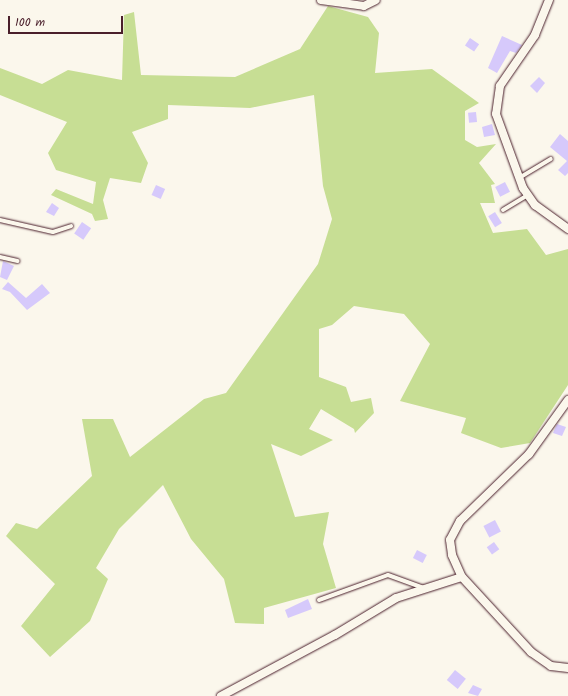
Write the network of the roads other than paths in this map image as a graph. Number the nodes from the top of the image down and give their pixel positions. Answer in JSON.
{"nodes":[{"id":1,"x":321,"y":0,"type":"edge"},
{"id":2,"x":376,"y":0,"type":"edge"},
{"id":3,"x":549,"y":0,"type":"edge"},
{"id":4,"x":550,"y":159,"type":"dead end"},
{"id":5,"x":519,"y":178,"type":"junction"},
{"id":6,"x":528,"y":195,"type":"junction"},
{"id":7,"x":503,"y":210,"type":"dead end"},
{"id":8,"x":0,"y":220,"type":"edge"},
{"id":9,"x":71,"y":226,"type":"dead end"},
{"id":10,"x":568,"y":229,"type":"edge"},
{"id":11,"x":0,"y":257,"type":"edge"},
{"id":12,"x":18,"y":261,"type":"dead end"},
{"id":13,"x":568,"y":400,"type":"edge"},
{"id":14,"x":462,"y":577,"type":"junction"},
{"id":15,"x":427,"y":590,"type":"junction"},
{"id":16,"x":319,"y":600,"type":"dead end"},
{"id":17,"x":568,"y":668,"type":"edge"},
{"id":18,"x":221,"y":696,"type":"edge"}],
"edges":[{"from":1,"to":2,"type":"street"},
{"from":3,"to":5,"type":"street"},
{"from":4,"to":5,"type":"lane"},
{"from":5,"to":6,"type":"street"},
{"from":6,"to":7,"type":"lane"},
{"from":6,"to":10,"type":"street"},
{"from":8,"to":9,"type":"lane"},
{"from":11,"to":12,"type":"lane"},
{"from":13,"to":14,"type":"street"},
{"from":14,"to":15,"type":"street"},
{"from":14,"to":17,"type":"street"},
{"from":15,"to":16,"type":"lane"},
{"from":15,"to":18,"type":"street"}]}
